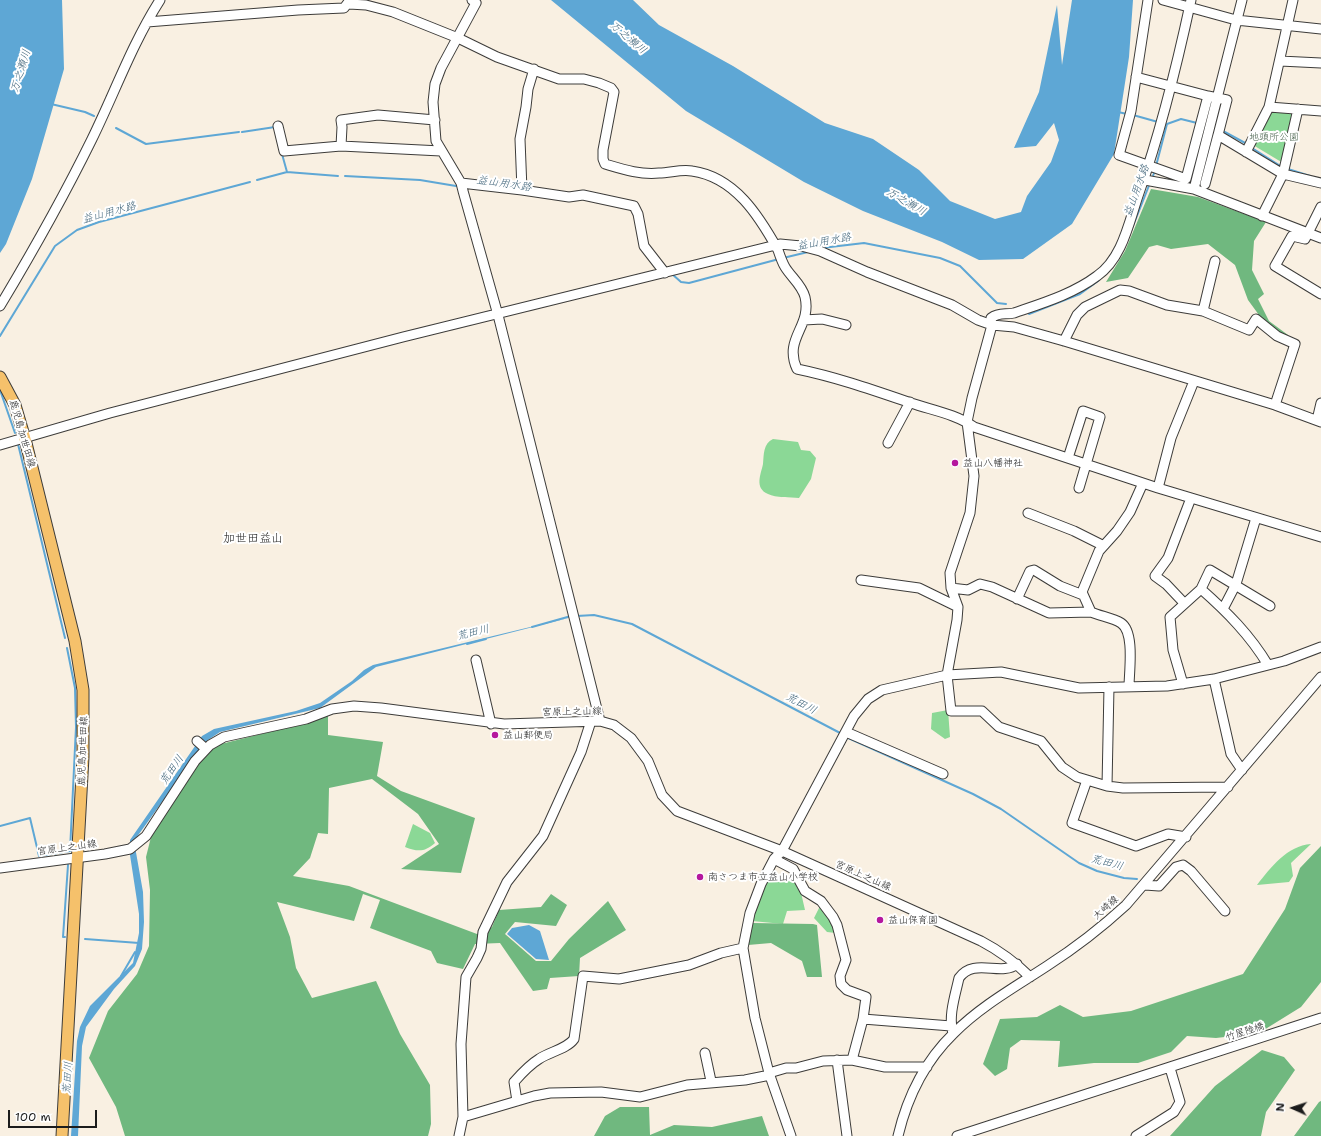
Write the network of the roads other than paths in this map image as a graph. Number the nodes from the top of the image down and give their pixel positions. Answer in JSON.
{"nodes":[{"id":1,"x":160,"y":0,"type":"edge"},
{"id":2,"x":297,"y":0,"type":"edge"},
{"id":3,"x":472,"y":0,"type":"edge"},
{"id":4,"x":1148,"y":0,"type":"edge"},
{"id":5,"x":1163,"y":0,"type":"edge"},
{"id":6,"x":1242,"y":0,"type":"edge"},
{"id":7,"x":1293,"y":0,"type":"edge"},
{"id":8,"x":350,"y":2,"type":"edge"},
{"id":9,"x":1190,"y":4,"type":"edge"},
{"id":10,"x":298,"y":10,"type":"junction"},
{"id":11,"x":1236,"y":20,"type":"junction"},
{"id":12,"x":147,"y":22,"type":"junction"},
{"id":13,"x":1288,"y":25,"type":"junction"},
{"id":14,"x":1321,"y":29,"type":"edge"},
{"id":15,"x":458,"y":38,"type":"junction"},
{"id":16,"x":1280,"y":61,"type":"junction"},
{"id":17,"x":1321,"y":63,"type":"edge"},
{"id":18,"x":534,"y":69,"type":"junction"},
{"id":19,"x":1136,"y":77,"type":"junction"},
{"id":20,"x":1170,"y":85,"type":"junction"},
{"id":21,"x":1213,"y":97,"type":"junction"},
{"id":22,"x":1269,"y":106,"type":"junction"},
{"id":23,"x":1298,"y":109,"type":"junction"},
{"id":24,"x":1321,"y":111,"type":"edge"},
{"id":25,"x":435,"y":120,"type":"junction"},
{"id":26,"x":278,"y":126,"type":"dead end"},
{"id":27,"x":1218,"y":135,"type":"junction"},
{"id":28,"x":341,"y":146,"type":"junction"},
{"id":29,"x":1248,"y":147,"type":"junction"},
{"id":30,"x":441,"y":151,"type":"junction"},
{"id":31,"x":1153,"y":167,"type":"junction"},
{"id":32,"x":1284,"y":170,"type":"junction"},
{"id":33,"x":1149,"y":180,"type":"junction"},
{"id":34,"x":461,"y":183,"type":"junction"},
{"id":35,"x":1321,"y":183,"type":"edge"},
{"id":36,"x":1205,"y":184,"type":"dead end"},
{"id":37,"x":1194,"y":189,"type":"junction"},
{"id":38,"x":522,"y":190,"type":"junction"},
{"id":39,"x":1321,"y":207,"type":"edge"},
{"id":40,"x":1262,"y":216,"type":"junction"},
{"id":41,"x":1307,"y":233,"type":"junction"},
{"id":42,"x":1321,"y":238,"type":"edge"},
{"id":43,"x":775,"y":246,"type":"junction"},
{"id":44,"x":1215,"y":261,"type":"dead end"},
{"id":45,"x":669,"y":272,"type":"junction"},
{"id":46,"x":1321,"y":294,"type":"edge"},
{"id":47,"x":0,"y":306,"type":"edge"},
{"id":48,"x":1203,"y":311,"type":"junction"},
{"id":49,"x":498,"y":315,"type":"junction"},
{"id":50,"x":804,"y":320,"type":"junction"},
{"id":51,"x":846,"y":325,"type":"dead end"},
{"id":52,"x":992,"y":325,"type":"junction"},
{"id":53,"x":1064,"y":341,"type":"junction"},
{"id":54,"x":0,"y":377,"type":"edge"},
{"id":55,"x":1194,"y":381,"type":"junction"},
{"id":56,"x":910,"y":402,"type":"junction"},
{"id":57,"x":1321,"y":402,"type":"edge"},
{"id":58,"x":1275,"y":405,"type":"junction"},
{"id":59,"x":1319,"y":421,"type":"edge"},
{"id":60,"x":968,"y":422,"type":"junction"},
{"id":61,"x":25,"y":439,"type":"junction"},
{"id":62,"x":888,"y":443,"type":"dead end"},
{"id":63,"x":0,"y":445,"type":"edge"},
{"id":64,"x":1068,"y":458,"type":"junction"},
{"id":65,"x":1086,"y":464,"type":"junction"},
{"id":66,"x":1143,"y":483,"type":"junction"},
{"id":67,"x":1079,"y":488,"type":"dead end"},
{"id":68,"x":1158,"y":488,"type":"junction"},
{"id":69,"x":1191,"y":498,"type":"junction"},
{"id":70,"x":1028,"y":513,"type":"dead end"},
{"id":71,"x":1256,"y":518,"type":"junction"},
{"id":72,"x":1321,"y":537,"type":"edge"},
{"id":73,"x":1102,"y":545,"type":"junction"},
{"id":74,"x":861,"y":580,"type":"dead end"},
{"id":75,"x":1236,"y":584,"type":"junction"},
{"id":76,"x":951,"y":588,"type":"junction"},
{"id":77,"x":1201,"y":589,"type":"junction"},
{"id":78,"x":1083,"y":595,"type":"junction"},
{"id":79,"x":1017,"y":598,"type":"junction"},
{"id":80,"x":1184,"y":603,"type":"junction"},
{"id":81,"x":1270,"y":606,"type":"dead end"},
{"id":82,"x":958,"y":608,"type":"junction"},
{"id":83,"x":1223,"y":609,"type":"junction"},
{"id":84,"x":1091,"y":612,"type":"junction"},
{"id":85,"x":1321,"y":647,"type":"edge"},
{"id":86,"x":476,"y":660,"type":"dead end"},
{"id":87,"x":1268,"y":665,"type":"junction"},
{"id":88,"x":946,"y":674,"type":"junction"},
{"id":89,"x":1321,"y":677,"type":"edge"},
{"id":90,"x":1214,"y":679,"type":"junction"},
{"id":91,"x":1182,"y":684,"type":"junction"},
{"id":92,"x":1109,"y":687,"type":"junction"},
{"id":93,"x":1128,"y":687,"type":"junction"},
{"id":94,"x":595,"y":721,"type":"junction"},
{"id":95,"x":491,"y":724,"type":"junction"},
{"id":96,"x":844,"y":735,"type":"junction"},
{"id":97,"x":197,"y":741,"type":"dead end"},
{"id":98,"x":206,"y":748,"type":"junction"},
{"id":99,"x":1242,"y":770,"type":"junction"},
{"id":100,"x":943,"y":774,"type":"dead end"},
{"id":101,"x":1087,"y":780,"type":"junction"},
{"id":102,"x":1107,"y":786,"type":"junction"},
{"id":103,"x":1228,"y":787,"type":"junction"},
{"id":104,"x":1186,"y":837,"type":"junction"},
{"id":105,"x":782,"y":851,"type":"junction"},
{"id":106,"x":78,"y":857,"type":"junction"},
{"id":107,"x":774,"y":859,"type":"junction"},
{"id":108,"x":0,"y":868,"type":"edge"},
{"id":109,"x":1145,"y":885,"type":"junction"},
{"id":110,"x":1225,"y":911,"type":"dead end"},
{"id":111,"x":744,"y":948,"type":"junction"},
{"id":112,"x":1017,"y":964,"type":"junction"},
{"id":113,"x":1030,"y":977,"type":"junction"},
{"id":114,"x":1321,"y":1018,"type":"edge"},
{"id":115,"x":864,"y":1019,"type":"junction"},
{"id":116,"x":952,"y":1030,"type":"junction"},
{"id":117,"x":705,"y":1053,"type":"dead end"},
{"id":118,"x":837,"y":1060,"type":"junction"},
{"id":119,"x":852,"y":1060,"type":"junction"},
{"id":120,"x":927,"y":1067,"type":"junction"},
{"id":121,"x":1170,"y":1068,"type":"junction"},
{"id":122,"x":770,"y":1074,"type":"junction"},
{"id":123,"x":711,"y":1082,"type":"junction"},
{"id":124,"x":517,"y":1101,"type":"junction"},
{"id":125,"x":463,"y":1117,"type":"junction"},
{"id":126,"x":62,"y":1136,"type":"edge"},
{"id":127,"x":459,"y":1136,"type":"edge"},
{"id":128,"x":791,"y":1136,"type":"edge"},
{"id":129,"x":847,"y":1136,"type":"edge"},
{"id":130,"x":898,"y":1136,"type":"edge"},
{"id":131,"x":957,"y":1136,"type":"edge"},
{"id":132,"x":1136,"y":1136,"type":"edge"}],
"edges":[{"from":1,"to":12,"type":"street"},
{"from":2,"to":10,"type":"street"},
{"from":3,"to":15,"type":"street"},
{"from":4,"to":19,"type":"street"},
{"from":5,"to":9,"type":"street"},
{"from":6,"to":11,"type":"street"},
{"from":7,"to":13,"type":"street"},
{"from":8,"to":10,"type":"street"},
{"from":8,"to":15,"type":"street"},
{"from":9,"to":11,"type":"street"},
{"from":9,"to":20,"type":"street"},
{"from":10,"to":12,"type":"street"},
{"from":11,"to":13,"type":"street"},
{"from":11,"to":21,"type":"street"},
{"from":12,"to":47,"type":"street"},
{"from":13,"to":14,"type":"street"},
{"from":13,"to":16,"type":"street"},
{"from":15,"to":18,"type":"street"},
{"from":15,"to":25,"type":"street"},
{"from":16,"to":17,"type":"street"},
{"from":16,"to":22,"type":"street"},
{"from":18,"to":38,"type":"street"},
{"from":18,"to":43,"type":"street"},
{"from":19,"to":20,"type":"street"},
{"from":19,"to":31,"type":"street"},
{"from":20,"to":21,"type":"street"},
{"from":20,"to":31,"type":"street"},
{"from":21,"to":27,"type":"street"},
{"from":21,"to":31,"type":"street"},
{"from":21,"to":37,"type":"street"},
{"from":22,"to":23,"type":"street"},
{"from":22,"to":29,"type":"street"},
{"from":23,"to":24,"type":"street"},
{"from":23,"to":32,"type":"street"},
{"from":25,"to":28,"type":"street"},
{"from":25,"to":30,"type":"street"},
{"from":26,"to":28,"type":"street"},
{"from":27,"to":29,"type":"street"},
{"from":27,"to":36,"type":"street"},
{"from":28,"to":30,"type":"street"},
{"from":29,"to":32,"type":"street"},
{"from":30,"to":34,"type":"street"},
{"from":31,"to":33,"type":"street"},
{"from":32,"to":35,"type":"street"},
{"from":32,"to":40,"type":"street"},
{"from":33,"to":37,"type":"street"},
{"from":33,"to":52,"type":"street"},
{"from":34,"to":38,"type":"street"},
{"from":34,"to":49,"type":"street"},
{"from":37,"to":40,"type":"street"},
{"from":38,"to":45,"type":"street"},
{"from":39,"to":41,"type":"street"},
{"from":40,"to":41,"type":"street"},
{"from":41,"to":42,"type":"street"},
{"from":41,"to":46,"type":"street"},
{"from":43,"to":45,"type":"street"},
{"from":43,"to":50,"type":"street"},
{"from":43,"to":52,"type":"street"},
{"from":44,"to":48,"type":"street"},
{"from":45,"to":49,"type":"street"},
{"from":48,"to":53,"type":"street"},
{"from":48,"to":58,"type":"street"},
{"from":49,"to":61,"type":"street"},
{"from":49,"to":94,"type":"street"},
{"from":50,"to":51,"type":"street"},
{"from":50,"to":56,"type":"street"},
{"from":52,"to":53,"type":"street"},
{"from":52,"to":60,"type":"street"},
{"from":53,"to":55,"type":"street"},
{"from":54,"to":61,"type":"main road","name":"鹿児島加世田線"},
{"from":55,"to":58,"type":"street"},
{"from":55,"to":68,"type":"street"},
{"from":56,"to":60,"type":"street"},
{"from":56,"to":62,"type":"street"},
{"from":57,"to":59,"type":"street"},
{"from":58,"to":59,"type":"street"},
{"from":60,"to":64,"type":"street"},
{"from":60,"to":76,"type":"street"},
{"from":61,"to":63,"type":"street"},
{"from":61,"to":106,"type":"main road","name":"鹿児島加世田線"},
{"from":64,"to":65,"type":"street"},
{"from":64,"to":65,"type":"street"},
{"from":65,"to":66,"type":"street"},
{"from":65,"to":67,"type":"street"},
{"from":66,"to":68,"type":"street"},
{"from":66,"to":73,"type":"street"},
{"from":68,"to":69,"type":"street"},
{"from":69,"to":71,"type":"street"},
{"from":69,"to":80,"type":"street"},
{"from":70,"to":73,"type":"street"},
{"from":71,"to":72,"type":"street"},
{"from":71,"to":75,"type":"street"},
{"from":73,"to":78,"type":"street"},
{"from":74,"to":82,"type":"street"},
{"from":75,"to":77,"type":"street"},
{"from":75,"to":81,"type":"street"},
{"from":75,"to":83,"type":"street"},
{"from":76,"to":79,"type":"street"},
{"from":76,"to":82,"type":"street"},
{"from":77,"to":80,"type":"street"},
{"from":77,"to":83,"type":"street"},
{"from":78,"to":79,"type":"street"},
{"from":78,"to":84,"type":"street"},
{"from":79,"to":84,"type":"street"},
{"from":80,"to":91,"type":"street"},
{"from":82,"to":88,"type":"street"},
{"from":83,"to":87,"type":"street"},
{"from":84,"to":93,"type":"street"},
{"from":85,"to":87,"type":"street"},
{"from":86,"to":95,"type":"street"},
{"from":87,"to":90,"type":"street"},
{"from":88,"to":92,"type":"street"},
{"from":88,"to":96,"type":"street"},
{"from":88,"to":101,"type":"street"},
{"from":89,"to":99,"type":"street","name":"大崎線"},
{"from":90,"to":91,"type":"street"},
{"from":90,"to":99,"type":"street"},
{"from":91,"to":93,"type":"street"},
{"from":92,"to":93,"type":"street"},
{"from":92,"to":102,"type":"street"},
{"from":94,"to":95,"type":"street","name":"宮原上之山線"},
{"from":94,"to":105,"type":"street","name":"宮原上之山線"},
{"from":94,"to":125,"type":"street"},
{"from":95,"to":98,"type":"street","name":"宮原上之山線"},
{"from":96,"to":100,"type":"street"},
{"from":96,"to":105,"type":"street"},
{"from":97,"to":98,"type":"street"},
{"from":98,"to":106,"type":"street","name":"宮原上之山線"},
{"from":99,"to":103,"type":"street","name":"大崎線"},
{"from":101,"to":102,"type":"street"},
{"from":101,"to":104,"type":"street"},
{"from":102,"to":103,"type":"street"},
{"from":103,"to":104,"type":"street","name":"大崎線"},
{"from":104,"to":109,"type":"street","name":"大崎線"},
{"from":105,"to":107,"type":"street"},
{"from":105,"to":112,"type":"street","name":"宮原上之山線"},
{"from":106,"to":108,"type":"street","name":"宮原上之山線"},
{"from":106,"to":126,"type":"main road","name":"鹿児島加世田線"},
{"from":107,"to":111,"type":"street"},
{"from":107,"to":115,"type":"street"},
{"from":109,"to":110,"type":"street"},
{"from":109,"to":113,"type":"street","name":"大崎線"},
{"from":111,"to":122,"type":"street"},
{"from":111,"to":124,"type":"street"},
{"from":112,"to":113,"type":"street","name":"宮原上之山線"},
{"from":112,"to":116,"type":"street"},
{"from":113,"to":116,"type":"street","name":"大崎線"},
{"from":114,"to":121,"type":"street","name":"竹屋陸橋"},
{"from":115,"to":116,"type":"street"},
{"from":115,"to":119,"type":"street"},
{"from":116,"to":120,"type":"street","name":"大崎線"},
{"from":117,"to":123,"type":"street"},
{"from":118,"to":119,"type":"street"},
{"from":118,"to":122,"type":"street"},
{"from":118,"to":129,"type":"street"},
{"from":119,"to":120,"type":"street"},
{"from":120,"to":130,"type":"street","name":"大崎線"},
{"from":121,"to":131,"type":"street","name":"竹屋陸橋"},
{"from":121,"to":132,"type":"street"},
{"from":122,"to":123,"type":"street"},
{"from":122,"to":128,"type":"street"},
{"from":123,"to":124,"type":"street"},
{"from":124,"to":125,"type":"street"},
{"from":125,"to":127,"type":"street"}]}
